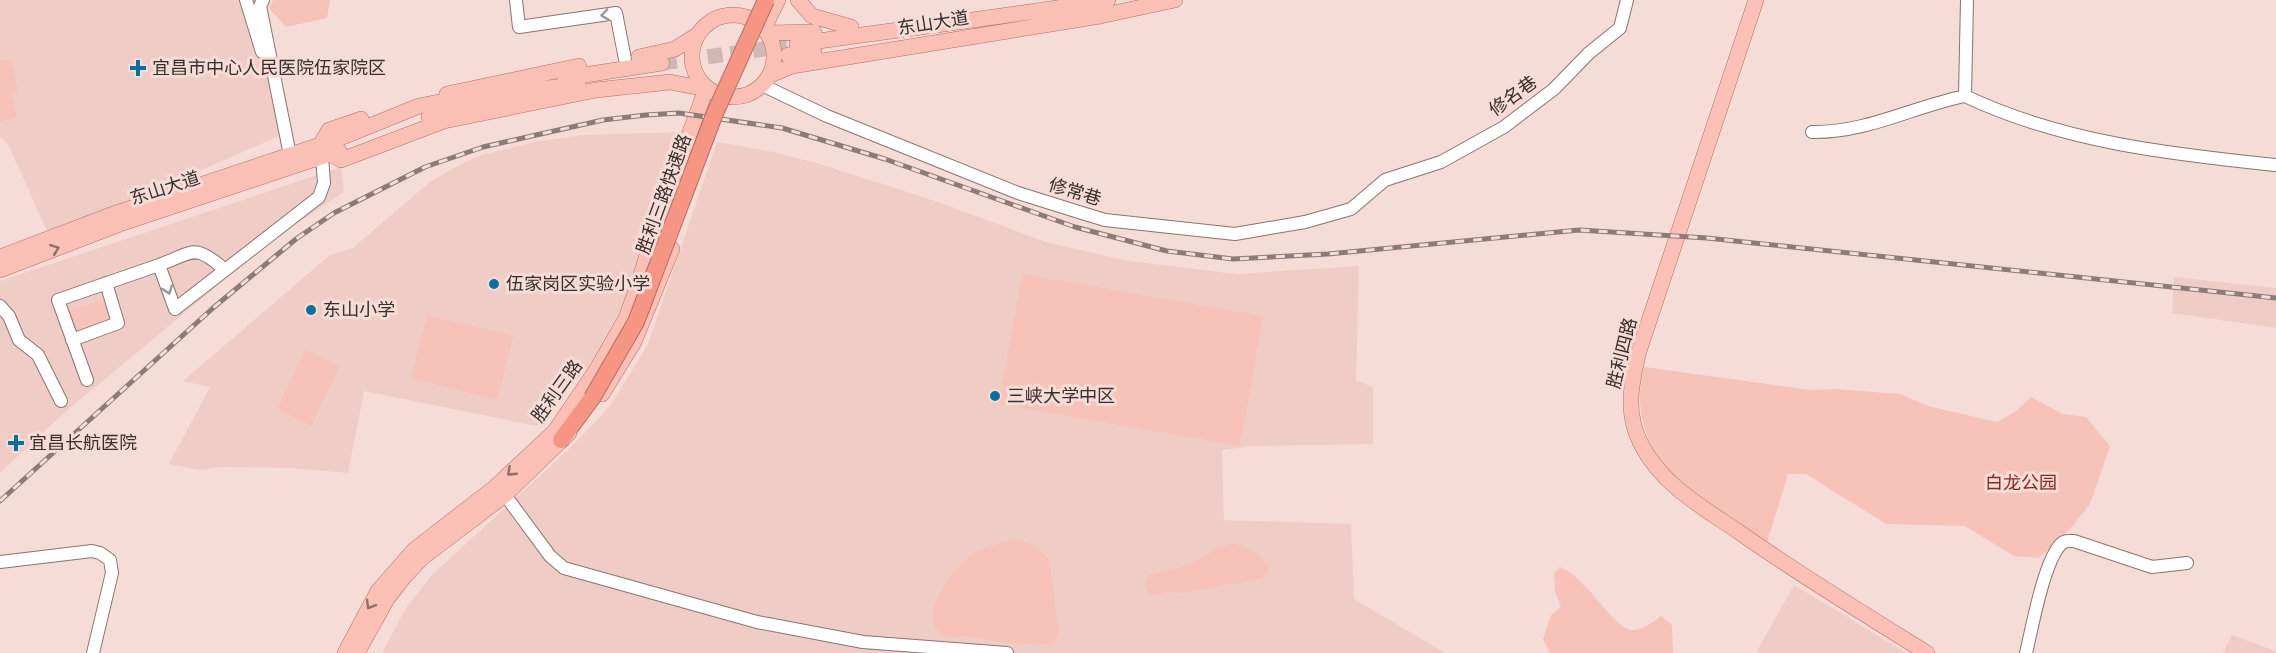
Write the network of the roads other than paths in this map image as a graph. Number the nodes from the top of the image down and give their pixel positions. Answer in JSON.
{"nodes":[{"id":1,"x":246,"y":0,"type":"edge"},
{"id":2,"x":263,"y":0,"type":"edge"},
{"id":3,"x":516,"y":0,"type":"edge"},
{"id":4,"x":745,"y":0,"type":"edge"},
{"id":5,"x":753,"y":0,"type":"edge"},
{"id":6,"x":766,"y":0,"type":"edge"},
{"id":7,"x":778,"y":0,"type":"edge"},
{"id":8,"x":798,"y":0,"type":"edge"},
{"id":9,"x":1073,"y":0,"type":"edge"},
{"id":10,"x":1108,"y":0,"type":"edge"},
{"id":11,"x":1175,"y":0,"type":"edge"},
{"id":12,"x":1627,"y":0,"type":"edge"},
{"id":13,"x":1746,"y":0,"type":"edge"},
{"id":14,"x":1756,"y":0,"type":"edge"},
{"id":15,"x":1967,"y":0,"type":"edge"},
{"id":16,"x":1135,"y":9,"type":"junction"},
{"id":17,"x":738,"y":15,"type":"junction"},
{"id":18,"x":850,"y":27,"type":"junction"},
{"id":19,"x":765,"y":30,"type":"junction"},
{"id":20,"x":697,"y":35,"type":"junction"},
{"id":21,"x":626,"y":59,"type":"junction"},
{"id":22,"x":663,"y":68,"type":"tunnel mouth"},
{"id":23,"x":766,"y":80,"type":"junction"},
{"id":24,"x":706,"y":89,"type":"junction"},
{"id":25,"x":277,"y":96,"type":"junction"},
{"id":26,"x":1965,"y":96,"type":"junction"},
{"id":27,"x":728,"y":97,"type":"junction"},
{"id":28,"x":1812,"y":132,"type":"dead end"},
{"id":29,"x":330,"y":149,"type":"junction"},
{"id":30,"x":290,"y":155,"type":"junction"},
{"id":31,"x":2276,"y":165,"type":"edge"},
{"id":32,"x":1385,"y":180,"type":"joint"},
{"id":33,"x":0,"y":256,"type":"edge"},
{"id":34,"x":159,"y":265,"type":"junction"},
{"id":35,"x":224,"y":269,"type":"junction"},
{"id":36,"x":0,"y":270,"type":"edge"},
{"id":37,"x":106,"y":283,"type":"junction"},
{"id":38,"x":0,"y":306,"type":"edge"},
{"id":39,"x":72,"y":340,"type":"junction"},
{"id":40,"x":87,"y":380,"type":"dead end"},
{"id":41,"x":589,"y":396,"type":"junction"},
{"id":42,"x":61,"y":401,"type":"dead end"},
{"id":43,"x":558,"y":436,"type":"junction"},
{"id":44,"x":505,"y":495,"type":"junction"},
{"id":45,"x":0,"y":562,"type":"edge"},
{"id":46,"x":2187,"y":563,"type":"dead end"},
{"id":47,"x":93,"y":653,"type":"edge"},
{"id":48,"x":345,"y":653,"type":"edge"},
{"id":49,"x":357,"y":653,"type":"edge"},
{"id":50,"x":1007,"y":653,"type":"edge"},
{"id":51,"x":1914,"y":653,"type":"edge"},
{"id":52,"x":1928,"y":653,"type":"edge"},
{"id":53,"x":2026,"y":653,"type":"edge"}],
"edges":[{"from":1,"to":25,"type":"street"},
{"from":2,"to":25,"type":"street"},
{"from":21,"to":3,"type":"street","one_way":true},
{"from":4,"to":17,"type":"main road"},
{"from":5,"to":41,"type":"highway","name":"胜利三路快速路"},
{"from":6,"to":41,"type":"highway","name":"胜利三路快速路","bridge":true},
{"from":7,"to":19,"type":"main road"},
{"from":8,"to":18,"type":"main road"},
{"from":9,"to":18,"type":"main road","name":"东山大道"},
{"from":10,"to":16,"type":"main road"},
{"from":11,"to":16,"type":"main road","name":"东山大道"},
{"from":12,"to":32,"type":"street","name":"修名巷"},
{"from":13,"to":51,"type":"main road","name":"胜利四路"},
{"from":14,"to":52,"type":"main road","name":"胜利四路"},
{"from":15,"to":26,"type":"street"},
{"from":16,"to":23,"type":"main road","name":"东山大道"},
{"from":17,"to":19,"type":"main road"},
{"from":17,"to":20,"type":"main road"},
{"from":18,"to":19,"type":"main road","name":"东山大道"},
{"from":19,"to":23,"type":"main road"},
{"from":20,"to":21,"type":"main road"},
{"from":20,"to":24,"type":"main road"},
{"from":21,"to":29,"type":"main road"},
{"from":22,"to":29,"type":"main road"},
{"from":23,"to":27,"type":"main road"},
{"from":23,"to":32,"type":"street","name":"修常巷"},
{"from":24,"to":27,"type":"main road"},
{"from":24,"to":29,"type":"main road"},
{"from":24,"to":43,"type":"main road","name":"胜利三路"},
{"from":25,"to":30,"type":"street"},
{"from":26,"to":28,"type":"street"},
{"from":26,"to":31,"type":"street"},
{"from":27,"to":43,"type":"main road","name":"胜利三路"},
{"from":29,"to":30,"type":"main road","name":"东山大道"},
{"from":29,"to":35,"type":"street"},
{"from":36,"to":29,"type":"main road","name":"东山大道","one_way":true},
{"from":30,"to":33,"type":"main road","name":"东山大道"},
{"from":34,"to":35,"type":"street"},
{"from":34,"to":35,"type":"street","one_way":true},
{"from":34,"to":37,"type":"street"},
{"from":37,"to":39,"type":"street"},
{"from":37,"to":39,"type":"street"},
{"from":38,"to":42,"type":"street"},
{"from":39,"to":40,"type":"street"},
{"from":41,"to":43,"type":"highway"},
{"from":43,"to":44,"type":"main road","name":"胜利三路"},
{"from":43,"to":48,"type":"main road","name":"胜利三路","one_way":true},
{"from":44,"to":49,"type":"main road","name":"胜利三路"},
{"from":44,"to":50,"type":"street"},
{"from":45,"to":47,"type":"street"},
{"from":46,"to":53,"type":"street"}]}
